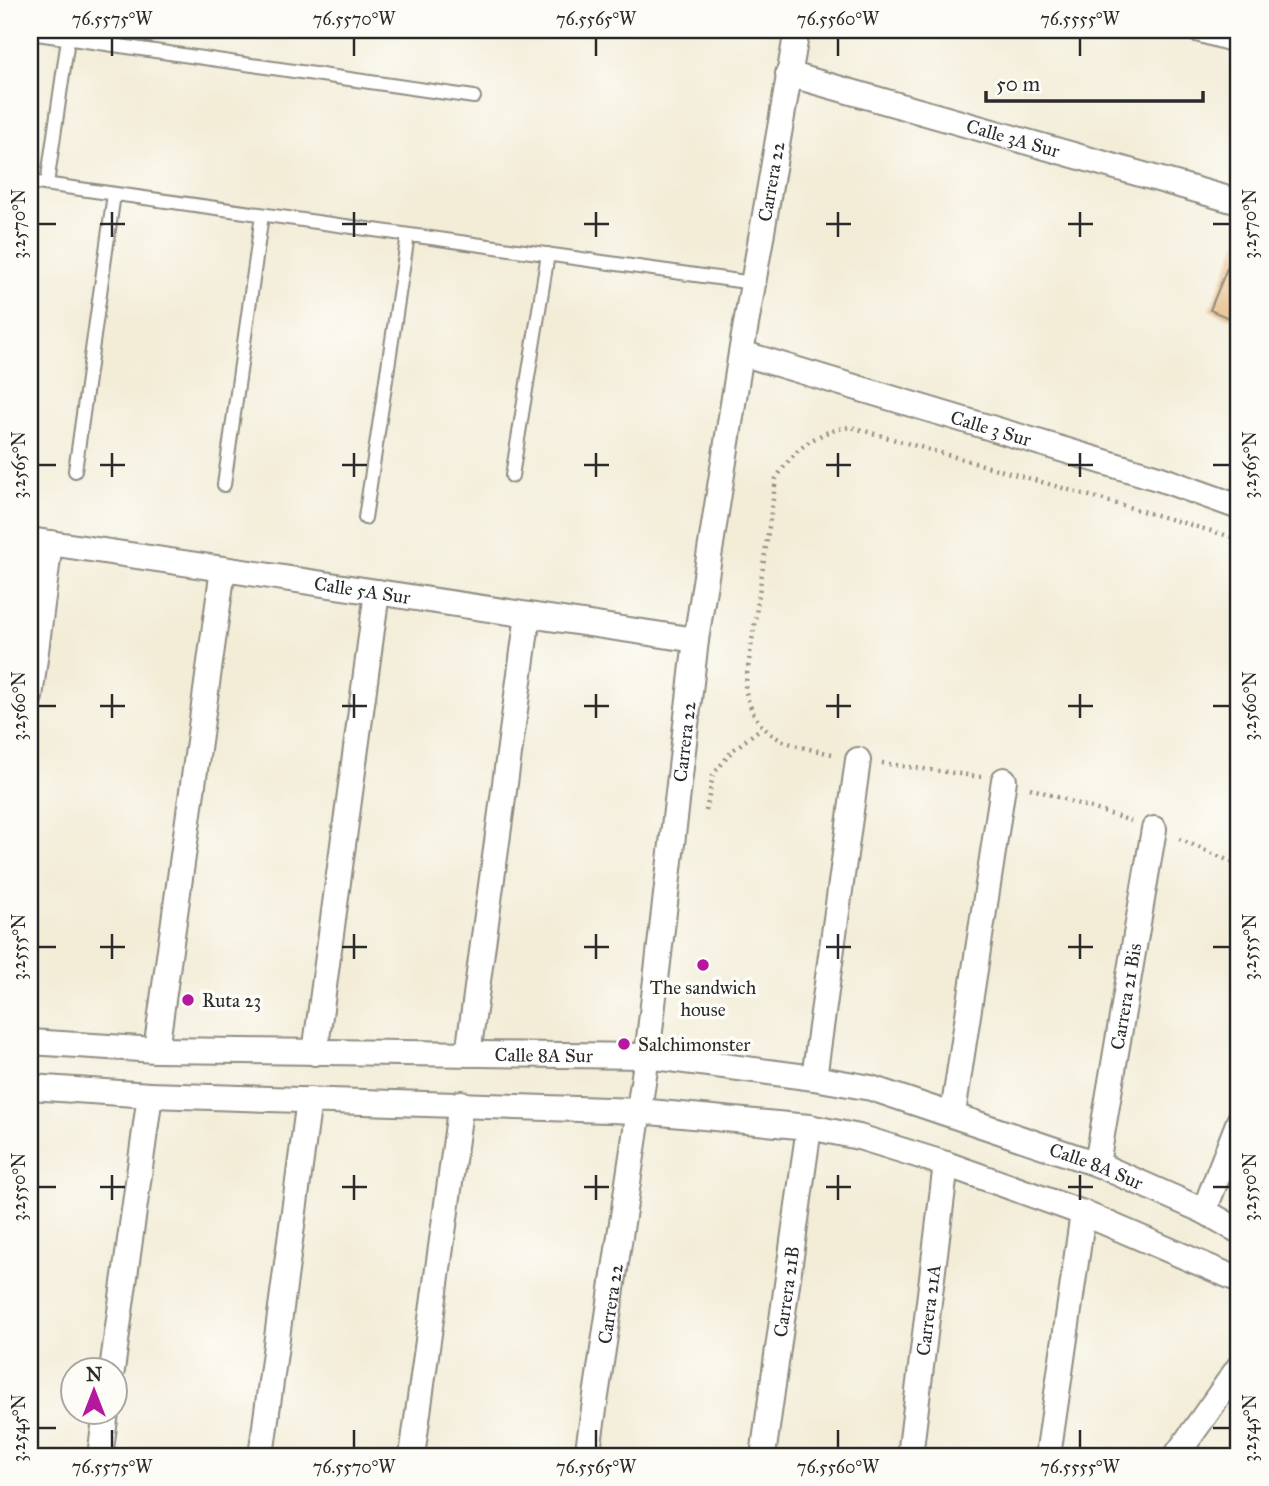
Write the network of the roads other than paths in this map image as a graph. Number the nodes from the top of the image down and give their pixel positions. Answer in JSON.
{"nodes":[{"id":1,"x":797,"y":30,"type":"edge"},
{"id":2,"x":1178,"y":30,"type":"edge"},
{"id":3,"x":30,"y":33,"type":"edge"},
{"id":4,"x":68,"y":39,"type":"junction"},
{"id":5,"x":1239,"y":47,"type":"edge"},
{"id":6,"x":788,"y":74,"type":"junction"},
{"id":7,"x":474,"y":97,"type":"dead end"},
{"id":8,"x":30,"y":182,"type":"edge"},
{"id":9,"x":47,"y":184,"type":"junction"},
{"id":10,"x":114,"y":194,"type":"junction"},
{"id":11,"x":1239,"y":202,"type":"edge"},
{"id":12,"x":262,"y":215,"type":"junction"},
{"id":13,"x":408,"y":235,"type":"junction"},
{"id":14,"x":548,"y":254,"type":"junction"},
{"id":15,"x":753,"y":283,"type":"junction"},
{"id":16,"x":741,"y":353,"type":"junction"},
{"id":17,"x":75,"y":471,"type":"dead end"},
{"id":18,"x":512,"y":476,"type":"dead end"},
{"id":19,"x":224,"y":485,"type":"dead end"},
{"id":20,"x":1239,"y":508,"type":"edge"},
{"id":21,"x":365,"y":519,"type":"dead end"},
{"id":22,"x":40,"y":541,"type":"edge"},
{"id":23,"x":223,"y":569,"type":"junction"},
{"id":24,"x":377,"y":592,"type":"junction"},
{"id":25,"x":528,"y":615,"type":"junction"},
{"id":26,"x":696,"y":640,"type":"junction"},
{"id":27,"x":30,"y":697,"type":"edge"},
{"id":28,"x":858,"y":760,"type":"dead end"},
{"id":29,"x":1004,"y":780,"type":"dead end"},
{"id":30,"x":1154,"y":829,"type":"dead end"},
{"id":31,"x":30,"y":1042,"type":"edge"},
{"id":32,"x":156,"y":1050,"type":"junction"},
{"id":33,"x":315,"y":1053,"type":"junction"},
{"id":34,"x":468,"y":1054,"type":"junction"},
{"id":35,"x":647,"y":1056,"type":"junction"},
{"id":36,"x":814,"y":1078,"type":"junction"},
{"id":37,"x":30,"y":1087,"type":"edge"},
{"id":38,"x":150,"y":1095,"type":"junction"},
{"id":39,"x":309,"y":1100,"type":"junction"},
{"id":40,"x":461,"y":1103,"type":"junction"},
{"id":41,"x":639,"y":1111,"type":"junction"},
{"id":42,"x":953,"y":1113,"type":"junction"},
{"id":43,"x":1239,"y":1121,"type":"edge"},
{"id":44,"x":809,"y":1127,"type":"junction"},
{"id":45,"x":946,"y":1164,"type":"junction"},
{"id":46,"x":1097,"y":1164,"type":"junction"},
{"id":47,"x":1204,"y":1211,"type":"junction"},
{"id":48,"x":1083,"y":1213,"type":"junction"},
{"id":49,"x":1239,"y":1231,"type":"edge"},
{"id":50,"x":1239,"y":1280,"type":"edge"},
{"id":51,"x":114,"y":1356,"type":"edge"},
{"id":52,"x":1239,"y":1367,"type":"edge"},
{"id":53,"x":104,"y":1426,"type":"edge"},
{"id":54,"x":100,"y":1456,"type":"edge"},
{"id":55,"x":261,"y":1456,"type":"edge"},
{"id":56,"x":412,"y":1456,"type":"edge"},
{"id":57,"x":587,"y":1456,"type":"edge"},
{"id":58,"x":763,"y":1456,"type":"edge"},
{"id":59,"x":909,"y":1456,"type":"edge"},
{"id":60,"x":1048,"y":1456,"type":"edge"},
{"id":61,"x":1176,"y":1456,"type":"edge"}],
"edges":[{"from":1,"to":6,"type":"street","name":"Carrera 22"},
{"from":2,"to":5,"type":"lane"},
{"from":3,"to":4,"type":"lane"},
{"from":4,"to":7,"type":"lane"},
{"from":4,"to":9,"type":"lane"},
{"from":6,"to":11,"type":"street","name":"Calle 3A Sur"},
{"from":6,"to":15,"type":"street","name":"Carrera 22"},
{"from":8,"to":9,"type":"lane"},
{"from":9,"to":10,"type":"lane"},
{"from":10,"to":12,"type":"lane"},
{"from":10,"to":17,"type":"lane"},
{"from":12,"to":13,"type":"lane"},
{"from":12,"to":19,"type":"lane"},
{"from":13,"to":14,"type":"lane"},
{"from":13,"to":21,"type":"lane"},
{"from":14,"to":15,"type":"lane"},
{"from":14,"to":18,"type":"lane"},
{"from":15,"to":16,"type":"street","name":"Carrera 22"},
{"from":16,"to":20,"type":"street","name":"Calle 3 Sur"},
{"from":16,"to":26,"type":"street","name":"Carrera 22"},
{"from":22,"to":23,"type":"street","name":"Calle 5A Sur"},
{"from":22,"to":27,"type":"street"},
{"from":23,"to":24,"type":"street","name":"Calle 5A Sur"},
{"from":23,"to":32,"type":"street"},
{"from":24,"to":25,"type":"street","name":"Calle 5A Sur"},
{"from":24,"to":33,"type":"street"},
{"from":25,"to":26,"type":"street","name":"Calle 5A Sur"},
{"from":25,"to":34,"type":"street"},
{"from":26,"to":35,"type":"street","name":"Carrera 22"},
{"from":28,"to":36,"type":"street"},
{"from":29,"to":42,"type":"street"},
{"from":30,"to":46,"type":"street","name":"Carrera 21 Bis"},
{"from":31,"to":32,"type":"street","name":"Calle 8A Sur"},
{"from":32,"to":33,"type":"street","name":"Calle 8A Sur"},
{"from":33,"to":34,"type":"street","name":"Calle 8A Sur"},
{"from":34,"to":35,"type":"street","name":"Calle 8A Sur"},
{"from":35,"to":36,"type":"street","name":"Calle 8A Sur"},
{"from":35,"to":41,"type":"street","name":"Carrera 22"},
{"from":36,"to":42,"type":"street","name":"Calle 8A Sur"},
{"from":37,"to":38,"type":"street"},
{"from":38,"to":39,"type":"street"},
{"from":38,"to":51,"type":"street"},
{"from":39,"to":40,"type":"street"},
{"from":39,"to":55,"type":"street"},
{"from":40,"to":41,"type":"street"},
{"from":40,"to":56,"type":"street"},
{"from":41,"to":44,"type":"street"},
{"from":41,"to":57,"type":"street","name":"Carrera 22"},
{"from":42,"to":46,"type":"street","name":"Calle 8A Sur"},
{"from":43,"to":47,"type":"street"},
{"from":44,"to":45,"type":"street"},
{"from":44,"to":58,"type":"street","name":"Carrera 21B"},
{"from":45,"to":48,"type":"street"},
{"from":45,"to":59,"type":"street","name":"Carrera 21A"},
{"from":46,"to":47,"type":"street","name":"Calle 8A Sur"},
{"from":47,"to":49,"type":"street","name":"Calle 8A Sur"},
{"from":48,"to":50,"type":"street"},
{"from":48,"to":60,"type":"street"},
{"from":52,"to":61,"type":"street"},
{"from":53,"to":54,"type":"street"}]}
